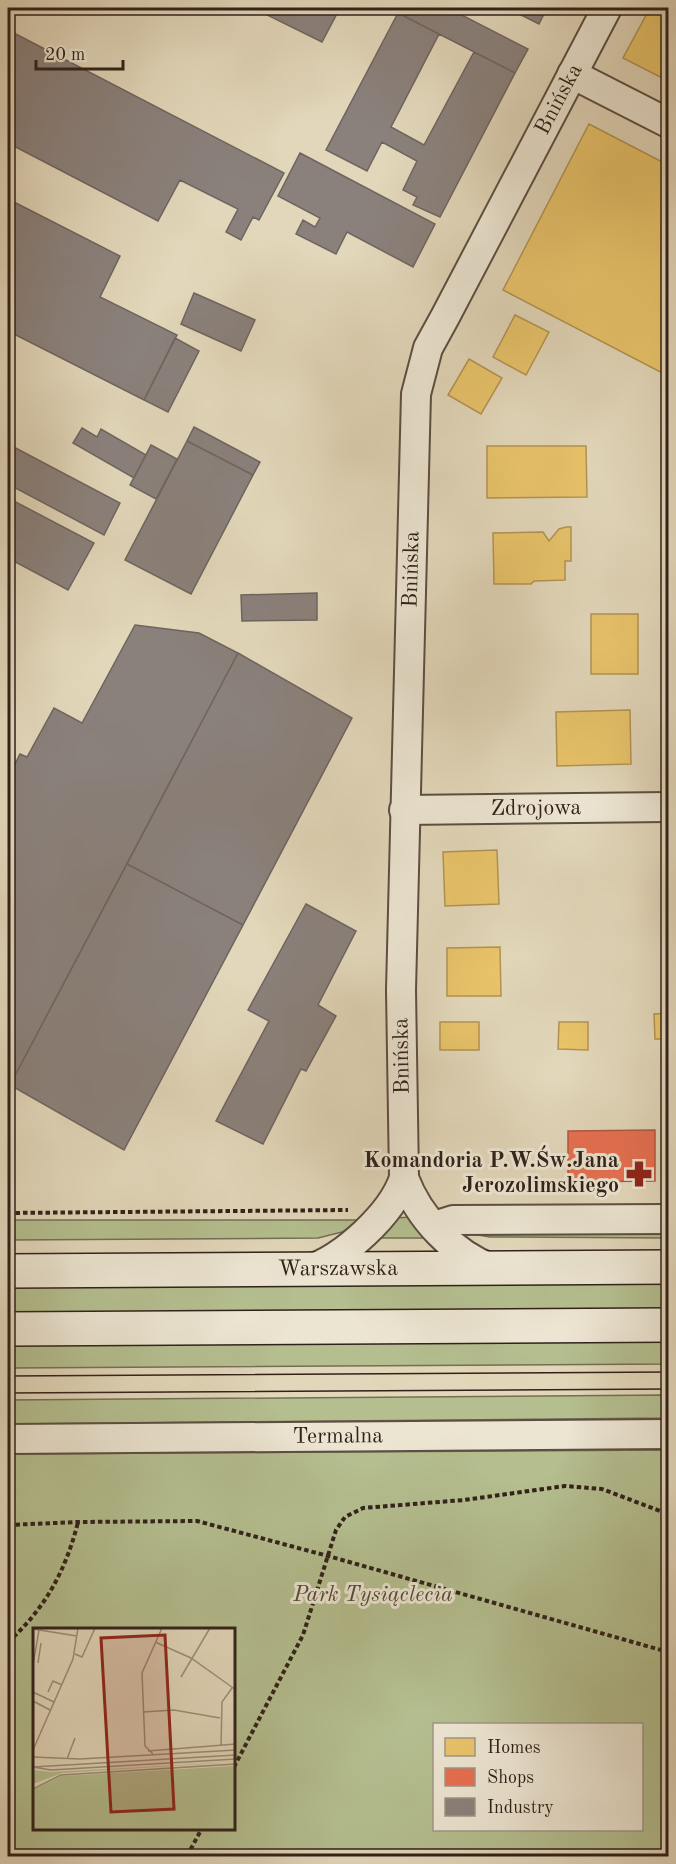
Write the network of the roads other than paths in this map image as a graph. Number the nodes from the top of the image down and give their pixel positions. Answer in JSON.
{"nodes":[{"id":1,"x":607,"y":8,"type":"edge"},
{"id":2,"x":572,"y":74,"type":"junction"},
{"id":3,"x":669,"y":123,"type":"edge"},
{"id":4,"x":669,"y":807,"type":"edge"},
{"id":5,"x":404,"y":810,"type":"junction"},
{"id":6,"x":404,"y":1178,"type":"junction"},
{"id":7,"x":669,"y":1219,"type":"edge"},
{"id":8,"x":435,"y":1226,"type":"junction"},
{"id":9,"x":669,"y":1267,"type":"edge"},
{"id":10,"x":493,"y":1269,"type":"junction"},
{"id":11,"x":306,"y":1270,"type":"junction"},
{"id":12,"x":8,"y":1271,"type":"edge"},
{"id":13,"x":669,"y":1325,"type":"edge"},
{"id":14,"x":8,"y":1329,"type":"edge"},
{"id":15,"x":669,"y":1434,"type":"edge"},
{"id":16,"x":8,"y":1439,"type":"edge"}],
"edges":[{"from":1,"to":2,"type":"street","name":"Bnińska"},
{"from":2,"to":3,"type":"street"},
{"from":2,"to":5,"type":"street","name":"Bnińska"},
{"from":4,"to":5,"type":"street","name":"Zdrojowa"},
{"from":5,"to":6,"type":"street","name":"Bnińska"},
{"from":6,"to":8,"type":"street","name":"Bnińska"},
{"from":6,"to":11,"type":"street","name":"Bnińska"},
{"from":7,"to":8,"type":"street"},
{"from":8,"to":10,"type":"street","name":"Bnińska"},
{"from":9,"to":10,"type":"main road","name":"Warszawska"},
{"from":10,"to":11,"type":"main road","name":"Warszawska"},
{"from":11,"to":12,"type":"main road","name":"Warszawska"},
{"from":13,"to":14,"type":"main road"},
{"from":15,"to":16,"type":"street","name":"Termalna"}]}
